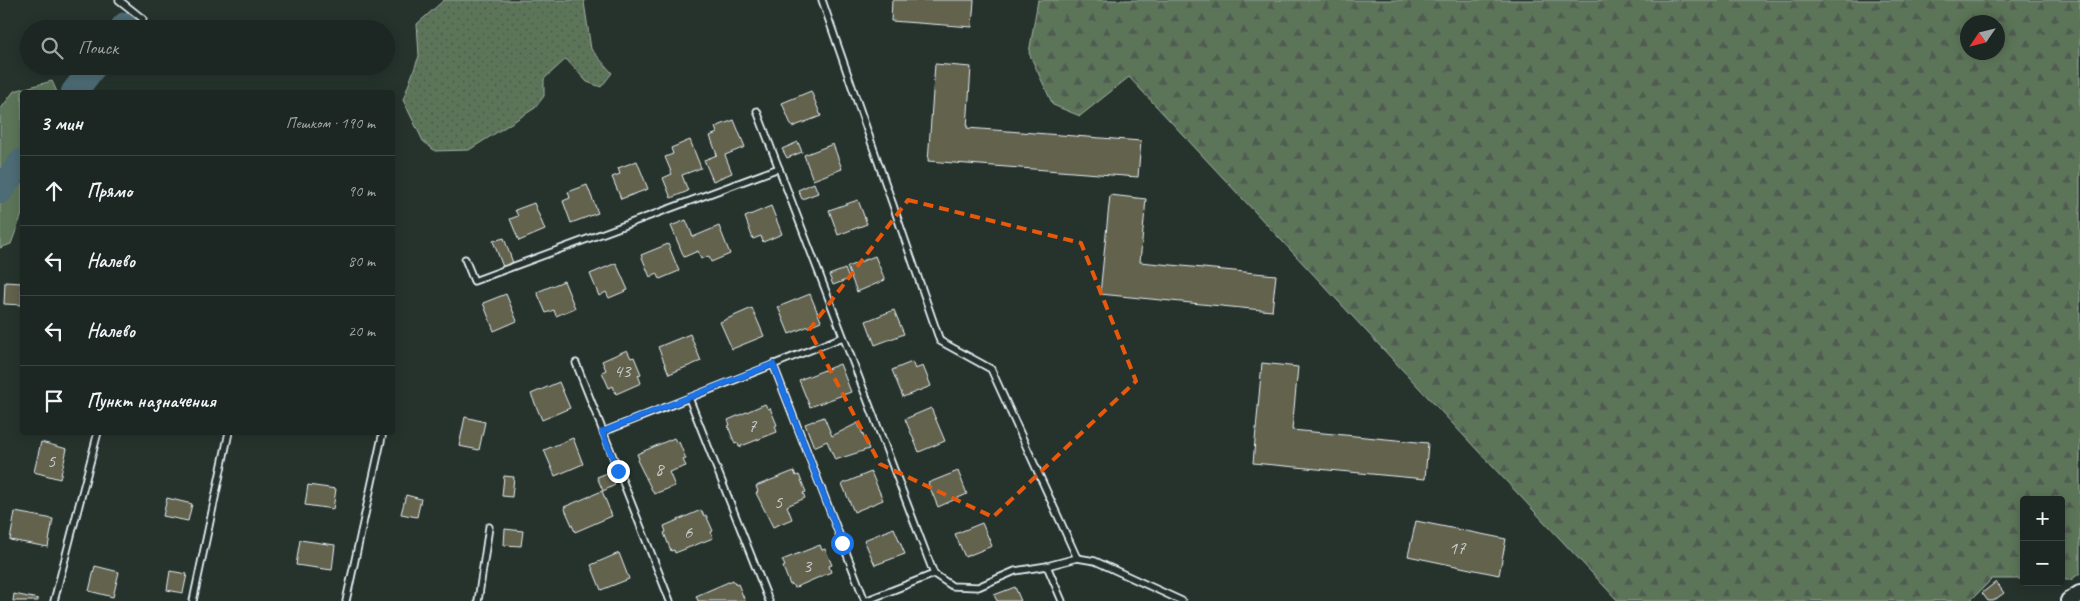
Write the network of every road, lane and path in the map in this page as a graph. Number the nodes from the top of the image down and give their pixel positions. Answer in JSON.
{"nodes":[{"id":1,"x":119,"y":0,"type":"edge"},
{"id":2,"x":822,"y":0,"type":"edge"},
{"id":3,"x":143,"y":19,"type":"dead end"},
{"id":4,"x":757,"y":111,"type":"dead end"},
{"id":5,"x":779,"y":168,"type":"junction"},
{"id":6,"x":465,"y":259,"type":"dead end"},
{"id":7,"x":843,"y":337,"type":"junction"},
{"id":8,"x":576,"y":363,"type":"dead end"},
{"id":9,"x":773,"y":364,"type":"junction"},
{"id":10,"x":689,"y":398,"type":"junction"},
{"id":11,"x":602,"y":432,"type":"junction"},
{"id":12,"x":97,"y":435,"type":"edge"},
{"id":13,"x":228,"y":435,"type":"edge"},
{"id":14,"x":382,"y":435,"type":"edge"},
{"id":15,"x":489,"y":527,"type":"dead end"},
{"id":16,"x":1077,"y":558,"type":"junction"},
{"id":17,"x":1047,"y":566,"type":"junction"},
{"id":18,"x":934,"y":574,"type":"junction"},
{"id":19,"x":2080,"y":594,"type":"edge"},
{"id":20,"x":54,"y":601,"type":"edge"},
{"id":21,"x":193,"y":601,"type":"edge"},
{"id":22,"x":346,"y":601,"type":"edge"},
{"id":23,"x":478,"y":601,"type":"edge"},
{"id":24,"x":670,"y":601,"type":"edge"},
{"id":25,"x":769,"y":601,"type":"edge"},
{"id":26,"x":865,"y":601,"type":"edge"},
{"id":27,"x":1062,"y":601,"type":"edge"},
{"id":28,"x":1182,"y":601,"type":"edge"},
{"id":29,"x":2069,"y":601,"type":"edge"}],
"edges":[{"from":1,"to":3,"type":"lane"},
{"from":2,"to":16,"type":"lane"},
{"from":4,"to":5,"type":"lane"},
{"from":5,"to":6,"type":"lane"},
{"from":5,"to":7,"type":"lane"},
{"from":7,"to":9,"type":"lane"},
{"from":7,"to":18,"type":"lane"},
{"from":8,"to":11,"type":"lane"},
{"from":9,"to":10,"type":"lane"},
{"from":9,"to":26,"type":"lane"},
{"from":10,"to":11,"type":"lane"},
{"from":10,"to":25,"type":"lane"},
{"from":11,"to":24,"type":"lane"},
{"from":12,"to":20,"type":"lane"},
{"from":13,"to":21,"type":"lane"},
{"from":14,"to":22,"type":"lane"},
{"from":15,"to":23,"type":"lane"},
{"from":16,"to":17,"type":"lane"},
{"from":16,"to":28,"type":"lane"},
{"from":17,"to":18,"type":"lane"},
{"from":17,"to":27,"type":"lane"},
{"from":18,"to":26,"type":"lane"},
{"from":19,"to":29,"type":"street"}]}
